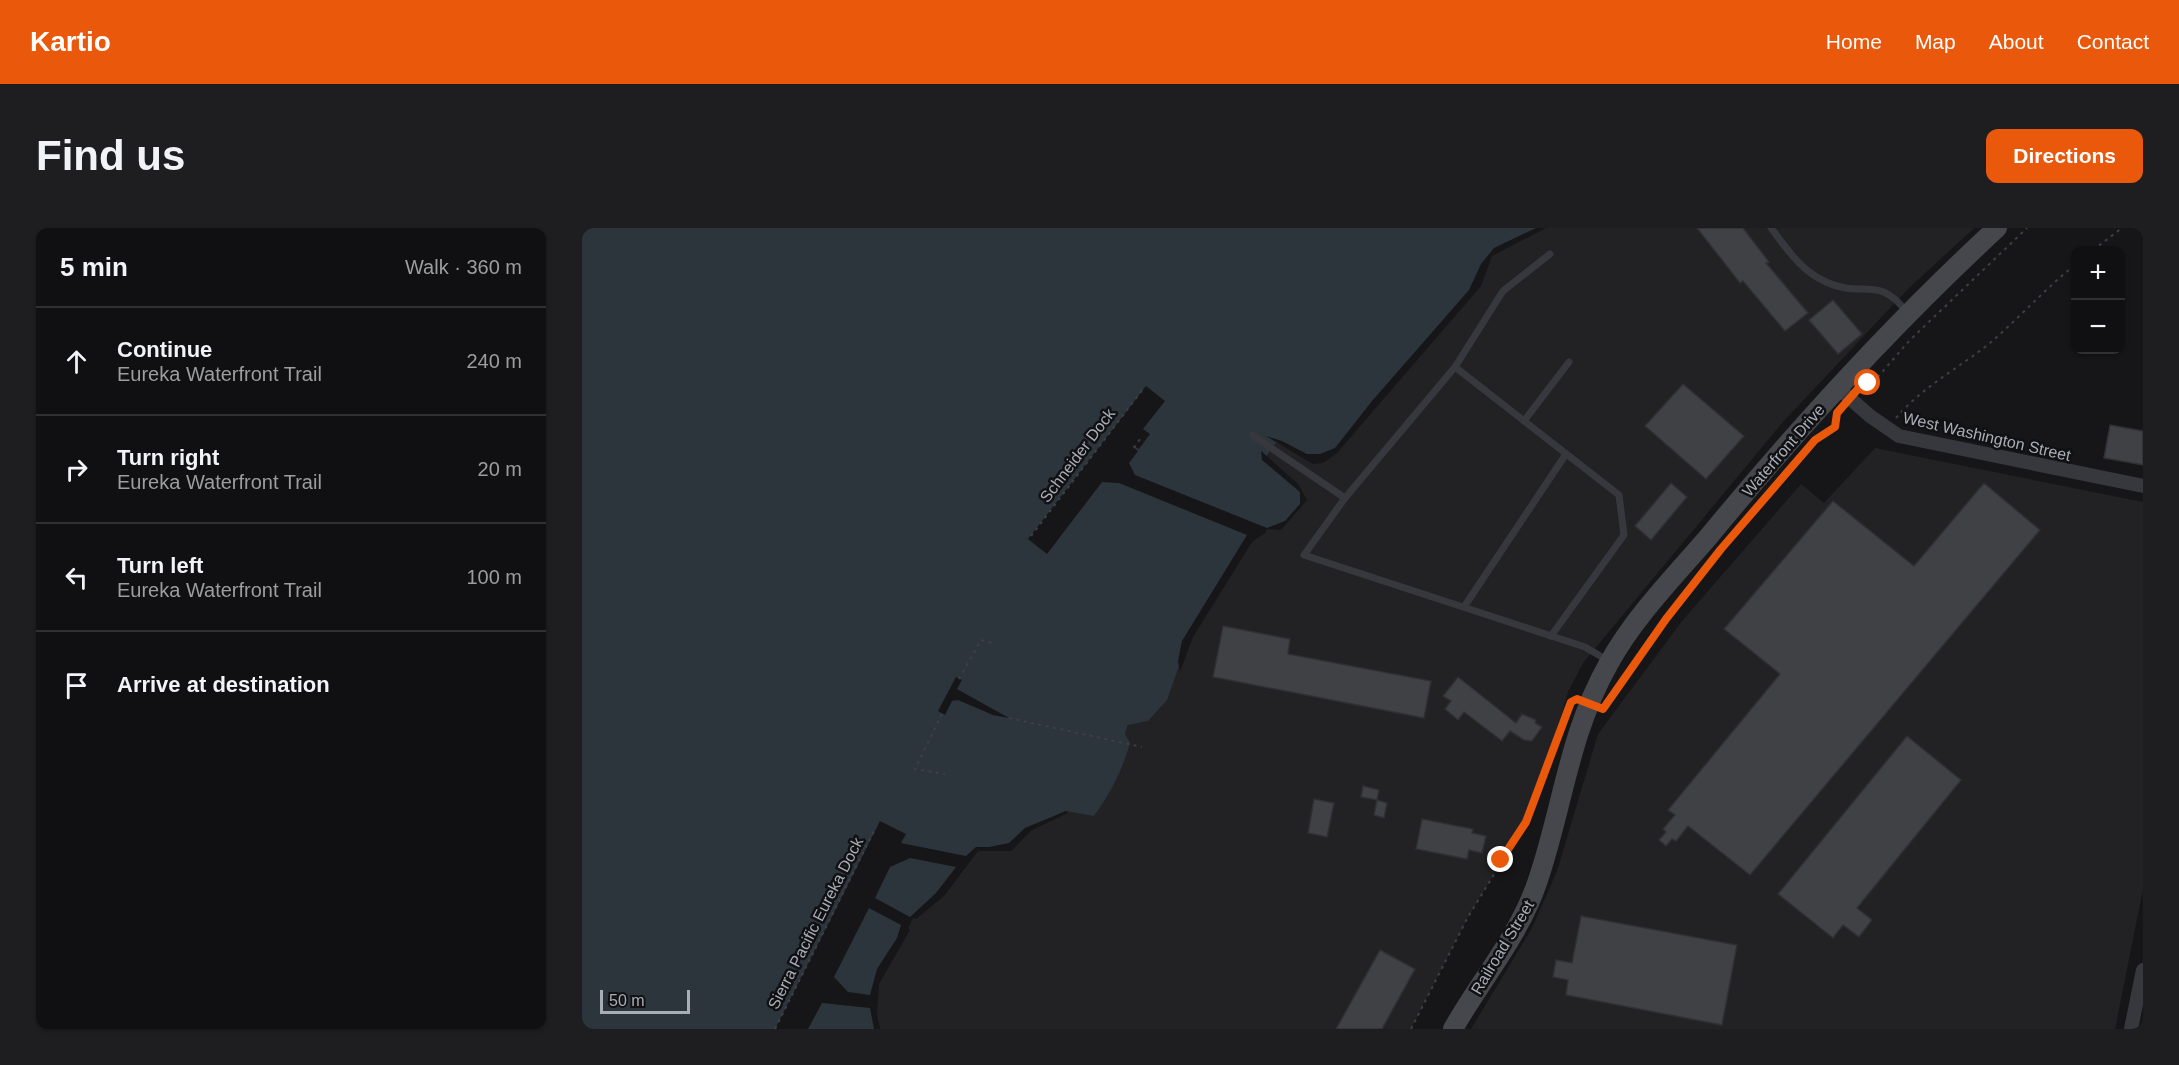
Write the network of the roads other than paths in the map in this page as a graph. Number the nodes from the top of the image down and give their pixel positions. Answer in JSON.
{"nodes":[{"id":1,"x":1771,"y":228,"type":"edge"},
{"id":2,"x":1997,"y":228,"type":"edge"},
{"id":3,"x":1550,"y":254,"type":"dead end"},
{"id":4,"x":1907,"y":314,"type":"junction"},
{"id":5,"x":1569,"y":362,"type":"dead end"},
{"id":6,"x":1455,"y":367,"type":"junction"},
{"id":7,"x":1845,"y":393,"type":"junction"},
{"id":8,"x":1524,"y":421,"type":"junction"},
{"id":9,"x":1252,"y":435,"type":"dead end"},
{"id":10,"x":1566,"y":453,"type":"junction"},
{"id":11,"x":2143,"y":486,"type":"edge"},
{"id":12,"x":1345,"y":498,"type":"junction"},
{"id":13,"x":1464,"y":607,"type":"junction"},
{"id":14,"x":1551,"y":636,"type":"junction"},
{"id":15,"x":1610,"y":662,"type":"junction"},
{"id":16,"x":1588,"y":704,"type":"joint"},
{"id":17,"x":2143,"y":970,"type":"edge"},
{"id":18,"x":1454,"y":1029,"type":"edge"},
{"id":19,"x":2132,"y":1029,"type":"edge"}],
"edges":[{"from":1,"to":4,"type":"lane"},
{"from":2,"to":4,"type":"street","name":"Waterfront Drive"},
{"from":3,"to":6,"type":"lane"},
{"from":4,"to":7,"type":"street","name":"Waterfront Drive"},
{"from":5,"to":8,"type":"lane"},
{"from":6,"to":8,"type":"lane"},
{"from":6,"to":12,"type":"lane"},
{"from":7,"to":11,"type":"street","name":"West Washington Street"},
{"from":7,"to":15,"type":"street","name":"Waterfront Drive"},
{"from":8,"to":10,"type":"lane"},
{"from":9,"to":12,"type":"lane"},
{"from":10,"to":13,"type":"lane"},
{"from":10,"to":14,"type":"lane"},
{"from":12,"to":13,"type":"lane"},
{"from":13,"to":14,"type":"lane"},
{"from":14,"to":15,"type":"lane"},
{"from":15,"to":16,"type":"street","name":"Waterfront Drive"},
{"from":16,"to":18,"type":"street","name":"Railroad Street"},
{"from":17,"to":19,"type":"street"}]}
